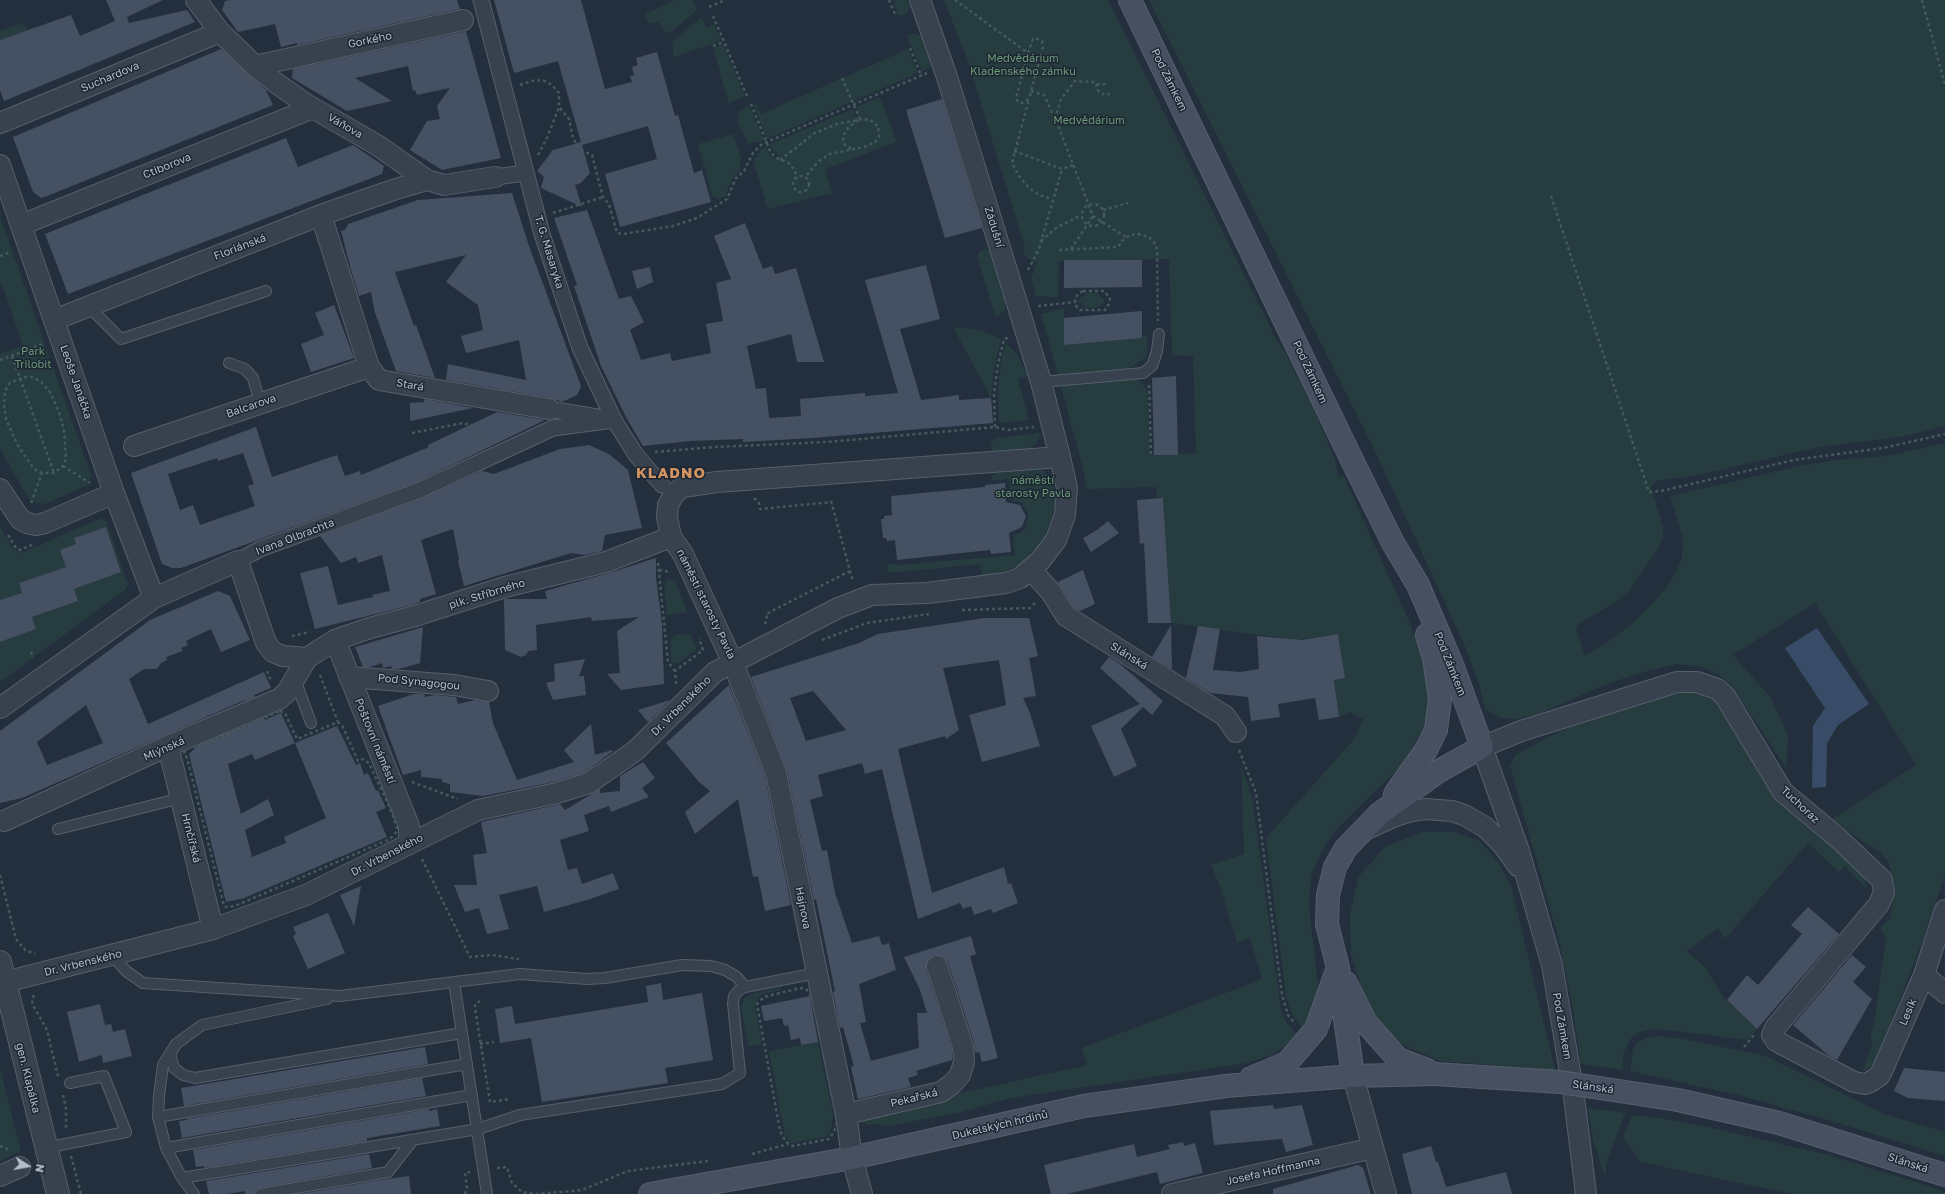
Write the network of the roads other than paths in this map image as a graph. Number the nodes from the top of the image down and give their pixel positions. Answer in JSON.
{"nodes":[{"id":1,"x":196,"y":0,"type":"edge"},
{"id":2,"x":920,"y":0,"type":"edge"},
{"id":3,"x":1130,"y":0,"type":"edge"},
{"id":4,"x":483,"y":7,"type":"edge"},
{"id":5,"x":463,"y":20,"type":"joint"},
{"id":6,"x":220,"y":32,"type":"junction"},
{"id":7,"x":255,"y":66,"type":"junction"},
{"id":8,"x":313,"y":108,"type":"junction"},
{"id":9,"x":0,"y":123,"type":"edge"},
{"id":10,"x":0,"y":165,"type":"edge"},
{"id":11,"x":524,"y":169,"type":"junction"},
{"id":12,"x":495,"y":177,"type":"joint"},
{"id":13,"x":427,"y":180,"type":"junction"},
{"id":14,"x":321,"y":216,"type":"junction"},
{"id":15,"x":21,"y":225,"type":"junction"},
{"id":16,"x":266,"y":291,"type":"dead end"},
{"id":17,"x":88,"y":306,"type":"junction"},
{"id":18,"x":54,"y":320,"type":"junction"},
{"id":19,"x":1159,"y":334,"type":"road end"},
{"id":20,"x":228,"y":362,"type":"dead end"},
{"id":21,"x":370,"y":367,"type":"junction"},
{"id":22,"x":1041,"y":382,"type":"junction"},
{"id":23,"x":260,"y":403,"type":"junction"},
{"id":24,"x":549,"y":409,"type":"joint"},
{"id":25,"x":614,"y":420,"type":"junction"},
{"id":26,"x":134,"y":446,"type":"dead end"},
{"id":27,"x":1060,"y":457,"type":"junction"},
{"id":28,"x":662,"y":485,"type":"dead end"},
{"id":29,"x":0,"y":489,"type":"edge"},
{"id":30,"x":114,"y":493,"type":"junction"},
{"id":31,"x":671,"y":536,"type":"junction"},
{"id":32,"x":1393,"y":543,"type":"junction"},
{"id":33,"x":238,"y":561,"type":"junction"},
{"id":34,"x":1030,"y":570,"type":"junction"},
{"id":35,"x":154,"y":598,"type":"junction"},
{"id":36,"x":335,"y":640,"type":"junction"},
{"id":37,"x":733,"y":663,"type":"junction"},
{"id":38,"x":313,"y":666,"type":"junction"},
{"id":39,"x":349,"y":677,"type":"junction"},
{"id":40,"x":295,"y":679,"type":"junction"},
{"id":41,"x":488,"y":691,"type":"dead end"},
{"id":42,"x":0,"y":708,"type":"edge"},
{"id":43,"x":311,"y":723,"type":"dead end"},
{"id":44,"x":1236,"y":732,"type":"road end"},
{"id":45,"x":168,"y":746,"type":"junction"},
{"id":46,"x":1482,"y":747,"type":"junction"},
{"id":47,"x":181,"y":798,"type":"junction"},
{"id":48,"x":1379,"y":814,"type":"junction"},
{"id":49,"x":4,"y":821,"type":"dead end"},
{"id":50,"x":58,"y":829,"type":"dead end"},
{"id":51,"x":1359,"y":834,"type":"junction"},
{"id":52,"x":409,"y":844,"type":"junction"},
{"id":53,"x":1530,"y":884,"type":"junction"},
{"id":54,"x":1945,"y":910,"type":"edge"},
{"id":55,"x":213,"y":929,"type":"junction"},
{"id":56,"x":113,"y":956,"type":"junction"},
{"id":57,"x":937,"y":966,"type":"dead end"},
{"id":58,"x":1338,"y":968,"type":"junction"},
{"id":59,"x":2,"y":972,"type":"edge"},
{"id":60,"x":816,"y":973,"type":"junction"},
{"id":61,"x":1924,"y":975,"type":"junction"},
{"id":62,"x":454,"y":982,"type":"junction"},
{"id":63,"x":745,"y":987,"type":"junction"},
{"id":64,"x":1945,"y":993,"type":"edge"},
{"id":65,"x":340,"y":996,"type":"junction"},
{"id":66,"x":462,"y":1033,"type":"junction"},
{"id":67,"x":170,"y":1054,"type":"junction"},
{"id":68,"x":467,"y":1064,"type":"junction"},
{"id":69,"x":1436,"y":1074,"type":"junction"},
{"id":70,"x":1353,"y":1076,"type":"junction"},
{"id":71,"x":1844,"y":1077,"type":"joint"},
{"id":72,"x":70,"y":1083,"type":"dead end"},
{"id":73,"x":1232,"y":1086,"type":"junction"},
{"id":74,"x":472,"y":1095,"type":"junction"},
{"id":75,"x":846,"y":1114,"type":"junction"},
{"id":76,"x":158,"y":1117,"type":"junction"},
{"id":77,"x":478,"y":1129,"type":"junction"},
{"id":78,"x":413,"y":1140,"type":"junction"},
{"id":79,"x":45,"y":1148,"type":"junction"},
{"id":80,"x":166,"y":1148,"type":"junction"},
{"id":81,"x":1373,"y":1148,"type":"junction"},
{"id":82,"x":852,"y":1158,"type":"junction"},
{"id":83,"x":20,"y":1167,"type":"dead end"},
{"id":84,"x":1945,"y":1174,"type":"edge"},
{"id":85,"x":0,"y":1176,"type":"edge"},
{"id":86,"x":182,"y":1178,"type":"junction"},
{"id":87,"x":58,"y":1194,"type":"edge"},
{"id":88,"x":194,"y":1194,"type":"edge"},
{"id":89,"x":261,"y":1194,"type":"edge"},
{"id":90,"x":487,"y":1194,"type":"edge"},
{"id":91,"x":650,"y":1194,"type":"edge"},
{"id":92,"x":862,"y":1194,"type":"edge"},
{"id":93,"x":1172,"y":1194,"type":"edge"},
{"id":94,"x":1386,"y":1194,"type":"edge"},
{"id":95,"x":1586,"y":1194,"type":"edge"}],
"edges":[{"from":1,"to":6,"type":"street","name":"Váňova"},
{"from":2,"to":22,"type":"street","name":"Zádušní"},
{"from":3,"to":32,"type":"main road","name":"Pod Zámkem"},
{"from":4,"to":5,"type":"street","name":"Gorkého"},
{"from":4,"to":11,"type":"street","name":"T. G. Masaryka"},
{"from":5,"to":7,"type":"street","name":"Gorkého"},
{"from":6,"to":7,"type":"street","name":"Váňova"},
{"from":6,"to":9,"type":"street","name":"Suchardova"},
{"from":7,"to":8,"type":"street","name":"Váňova"},
{"from":8,"to":13,"type":"street","name":"Váňova"},
{"from":8,"to":15,"type":"street","name":"Ctiborova"},
{"from":10,"to":15,"type":"street","name":"Leoše Janáčka"},
{"from":11,"to":12,"type":"street","name":"Váňova"},
{"from":11,"to":25,"type":"street","name":"T. G. Masaryka"},
{"from":12,"to":13,"type":"street","name":"Váňova"},
{"from":13,"to":14,"type":"street","name":"Floriánská"},
{"from":14,"to":17,"type":"street","name":"Floriánská"},
{"from":14,"to":21,"type":"street","name":"Stará"},
{"from":15,"to":18,"type":"street","name":"Leoše Janáčka"},
{"from":16,"to":17,"type":"lane"},
{"from":17,"to":18,"type":"street","name":"Floriánská"},
{"from":18,"to":30,"type":"street","name":"Leoše Janáčka"},
{"from":19,"to":22,"type":"lane"},
{"from":20,"to":23,"type":"lane"},
{"from":21,"to":23,"type":"street","name":"Balcarova"},
{"from":21,"to":24,"type":"street","name":"Stará"},
{"from":22,"to":27,"type":"street","name":"Zádušní"},
{"from":23,"to":26,"type":"street","name":"Balcarova"},
{"from":24,"to":25,"type":"street","name":"Stará"},
{"from":25,"to":28,"type":"street","name":"T. G. Masaryka"},
{"from":25,"to":33,"type":"street","name":"Ivana Olbrachta"},
{"from":27,"to":31,"type":"street","name":"náměstí starosty Pavla"},
{"from":27,"to":34,"type":"street","name":"náměstí starosty Pavla"},
{"from":29,"to":30,"type":"street"},
{"from":30,"to":35,"type":"street","name":"Leoše Janáčka"},
{"from":31,"to":36,"type":"street","name":"plk. Stříbrného"},
{"from":31,"to":37,"type":"street","name":"náměstí starosty Pavla"},
{"from":32,"to":46,"type":"main road","name":"Pod Zámkem"},
{"from":32,"to":48,"type":"main road"},
{"from":33,"to":35,"type":"street","name":"Ivana Olbrachta"},
{"from":33,"to":38,"type":"street"},
{"from":34,"to":37,"type":"street","name":"náměstí starosty Pavla"},
{"from":34,"to":44,"type":"street","name":"Slánská"},
{"from":35,"to":42,"type":"street","name":"Ivana Olbrachta"},
{"from":36,"to":38,"type":"street","name":"plk. Stříbrného"},
{"from":36,"to":39,"type":"street","name":"Poštovní náměstí"},
{"from":37,"to":52,"type":"street","name":"Dr. Vrbenského"},
{"from":37,"to":60,"type":"street","name":"Hajnova"},
{"from":38,"to":40,"type":"street","name":"Mlýnská"},
{"from":39,"to":41,"type":"street","name":"Pod Synagogou"},
{"from":39,"to":52,"type":"street","name":"Poštovní náměstí"},
{"from":40,"to":43,"type":"lane"},
{"from":40,"to":45,"type":"street","name":"Mlýnská"},
{"from":45,"to":47,"type":"street","name":"Hrnčířská"},
{"from":45,"to":49,"type":"street","name":"Mlýnská"},
{"from":46,"to":48,"type":"main road","name":"Pod Zámkem"},
{"from":46,"to":53,"type":"street","name":"Pod Zámkem"},
{"from":46,"to":71,"type":"street","name":"Tuchoraz"},
{"from":47,"to":50,"type":"lane"},
{"from":47,"to":55,"type":"street","name":"Hrnčířská"},
{"from":48,"to":51,"type":"main road","name":"Pod Zámkem"},
{"from":51,"to":53,"type":"street","name":"Pod Zámkem"},
{"from":51,"to":58,"type":"main road","name":"Pod Zámkem"},
{"from":52,"to":55,"type":"street","name":"Dr. Vrbenského"},
{"from":53,"to":95,"type":"street","name":"Pod Zámkem"},
{"from":54,"to":61,"type":"street","name":"Lesík"},
{"from":55,"to":56,"type":"street","name":"Dr. Vrbenského"},
{"from":56,"to":59,"type":"street","name":"Dr. Vrbenského"},
{"from":56,"to":65,"type":"lane"},
{"from":57,"to":75,"type":"street","name":"Pekařská"},
{"from":58,"to":69,"type":"main road"},
{"from":58,"to":70,"type":"main road","name":"Pod Zámkem"},
{"from":58,"to":73,"type":"main road"},
{"from":59,"to":79,"type":"street","name":"gen. Klapálka"},
{"from":60,"to":63,"type":"lane"},
{"from":60,"to":75,"type":"street","name":"Hajnova"},
{"from":61,"to":64,"type":"street"},
{"from":61,"to":71,"type":"street","name":"Lesík"},
{"from":62,"to":63,"type":"lane"},
{"from":62,"to":65,"type":"lane"},
{"from":62,"to":66,"type":"lane"},
{"from":63,"to":77,"type":"lane"},
{"from":65,"to":67,"type":"lane"},
{"from":66,"to":67,"type":"lane"},
{"from":66,"to":68,"type":"lane"},
{"from":67,"to":76,"type":"lane"},
{"from":68,"to":74,"type":"lane"},
{"from":68,"to":76,"type":"lane"},
{"from":69,"to":70,"type":"main road","name":"Slánská"},
{"from":69,"to":84,"type":"main road","name":"Slánská","bridge":true},
{"from":70,"to":73,"type":"main road","name":"Dukelských hrdinů"},
{"from":70,"to":81,"type":"street"},
{"from":72,"to":79,"type":"lane"},
{"from":73,"to":82,"type":"main road","name":"Dukelských hrdinů"},
{"from":74,"to":77,"type":"lane"},
{"from":74,"to":80,"type":"lane"},
{"from":75,"to":82,"type":"street","name":"Hajnova"},
{"from":76,"to":80,"type":"lane"},
{"from":77,"to":78,"type":"lane"},
{"from":77,"to":90,"type":"lane"},
{"from":78,"to":86,"type":"lane"},
{"from":78,"to":89,"type":"lane"},
{"from":79,"to":87,"type":"street","name":"gen. Klapálka"},
{"from":80,"to":86,"type":"lane"},
{"from":81,"to":93,"type":"street","name":"Josefa Hoffmanna"},
{"from":81,"to":94,"type":"street"},
{"from":82,"to":91,"type":"main road","name":"Dukelských hrdinů"},
{"from":82,"to":92,"type":"street","name":"Hajnova"},
{"from":83,"to":85,"type":"street"},
{"from":86,"to":88,"type":"lane"}]}
